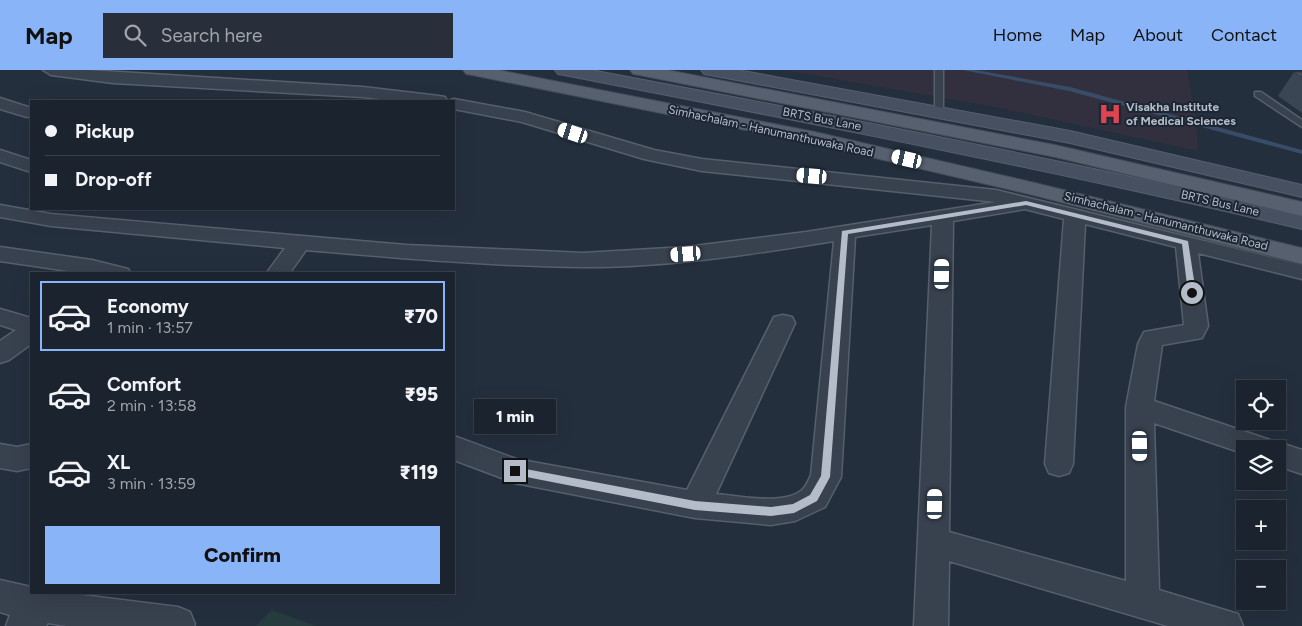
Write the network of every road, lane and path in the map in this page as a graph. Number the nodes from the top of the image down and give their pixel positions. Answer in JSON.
{"nodes":[{"id":1,"x":51,"y":70,"type":"edge"},
{"id":2,"x":472,"y":70,"type":"edge"},
{"id":3,"x":564,"y":70,"type":"edge"},
{"id":4,"x":639,"y":70,"type":"edge"},
{"id":5,"x":710,"y":70,"type":"edge"},
{"id":6,"x":939,"y":70,"type":"edge"},
{"id":7,"x":619,"y":75,"type":"edge"},
{"id":8,"x":205,"y":83,"type":"junction"},
{"id":9,"x":1258,"y":94,"type":"dead end"},
{"id":10,"x":598,"y":95,"type":"junction"},
{"id":11,"x":183,"y":97,"type":"dead end"},
{"id":12,"x":431,"y":100,"type":"edge"},
{"id":13,"x":0,"y":103,"type":"edge"},
{"id":14,"x":455,"y":104,"type":"edge"},
{"id":15,"x":26,"y":112,"type":"dead end"},
{"id":16,"x":938,"y":113,"type":"junction"},
{"id":17,"x":1302,"y":124,"type":"edge"},
{"id":18,"x":0,"y":156,"type":"edge"},
{"id":19,"x":30,"y":166,"type":"edge"},
{"id":20,"x":1078,"y":174,"type":"junction"},
{"id":21,"x":997,"y":188,"type":"junction"},
{"id":22,"x":1302,"y":191,"type":"edge"},
{"id":23,"x":30,"y":198,"type":"edge"},
{"id":24,"x":1026,"y":203,"type":"junction"},
{"id":25,"x":1302,"y":209,"type":"edge"},
{"id":26,"x":5,"y":212,"type":"edge"},
{"id":27,"x":1075,"y":216,"type":"junction"},
{"id":28,"x":943,"y":217,"type":"junction"},
{"id":29,"x":1302,"y":222,"type":"edge"},
{"id":30,"x":845,"y":232,"type":"junction"},
{"id":31,"x":1302,"y":240,"type":"edge"},
{"id":32,"x":301,"y":242,"type":"junction"},
{"id":33,"x":1186,"y":243,"type":"junction"},
{"id":34,"x":0,"y":254,"type":"edge"},
{"id":35,"x":1302,"y":256,"type":"edge"},
{"id":36,"x":112,"y":272,"type":"edge"},
{"id":37,"x":278,"y":272,"type":"edge"},
{"id":38,"x":1302,"y":272,"type":"edge"},
{"id":39,"x":0,"y":317,"type":"edge"},
{"id":40,"x":783,"y":323,"type":"dead end"},
{"id":41,"x":30,"y":326,"type":"edge"},
{"id":42,"x":30,"y":333,"type":"edge"},
{"id":43,"x":0,"y":354,"type":"edge"},
{"id":44,"x":1140,"y":407,"type":"junction"},
{"id":45,"x":1237,"y":440,"type":"edge"},
{"id":46,"x":455,"y":448,"type":"edge"},
{"id":47,"x":0,"y":456,"type":"edge"},
{"id":48,"x":30,"y":456,"type":"edge"},
{"id":49,"x":1286,"y":457,"type":"edge"},
{"id":50,"x":1302,"y":462,"type":"edge"},
{"id":51,"x":1059,"y":464,"type":"dead end"},
{"id":52,"x":695,"y":506,"type":"junction"},
{"id":53,"x":934,"y":542,"type":"junction"},
{"id":54,"x":0,"y":596,"type":"edge"},
{"id":55,"x":1143,"y":602,"type":"junction"},
{"id":56,"x":39,"y":608,"type":"edge"},
{"id":57,"x":178,"y":624,"type":"dead end"},
{"id":58,"x":932,"y":626,"type":"edge"},
{"id":59,"x":1226,"y":626,"type":"edge"}],
"edges":[{"from":1,"to":8,"type":"street"},
{"from":2,"to":10,"type":"main road","name":"Simhachalam - Hanumanthuwaka Road"},
{"from":3,"to":7,"type":"street","name":"BRTS Bus Lane"},
{"from":4,"to":25,"type":"main road"},
{"from":5,"to":16,"type":"street"},
{"from":6,"to":16,"type":"lane"},
{"from":7,"to":10,"type":"street"},
{"from":7,"to":20,"type":"street","name":"BRTS Bus Lane"},
{"from":8,"to":11,"type":"street"},
{"from":8,"to":12,"type":"street"},
{"from":9,"to":17,"type":"lane"},
{"from":10,"to":21,"type":"main road","name":"Simhachalam - Hanumanthuwaka Road"},
{"from":13,"to":15,"type":"street"},
{"from":14,"to":21,"type":"street"},
{"from":16,"to":22,"type":"street"},
{"from":18,"to":19,"type":"street"},
{"from":20,"to":29,"type":"street","name":"BRTS Bus Lane"},
{"from":20,"to":31,"type":"street","name":"BRTS Bus Lane"},
{"from":21,"to":24,"type":"street"},
{"from":21,"to":35,"type":"main road","name":"Simhachalam - Hanumanthuwaka Road"},
{"from":23,"to":26,"type":"street"},
{"from":24,"to":27,"type":"street"},
{"from":24,"to":28,"type":"street"},
{"from":26,"to":32,"type":"street"},
{"from":27,"to":33,"type":"street"},
{"from":27,"to":51,"type":"street"},
{"from":28,"to":30,"type":"street"},
{"from":28,"to":53,"type":"street"},
{"from":30,"to":32,"type":"street"},
{"from":30,"to":52,"type":"street"},
{"from":32,"to":37,"type":"street"},
{"from":33,"to":38,"type":"street"},
{"from":33,"to":44,"type":"street"},
{"from":34,"to":36,"type":"street"},
{"from":39,"to":41,"type":"street"},
{"from":40,"to":52,"type":"street"},
{"from":42,"to":43,"type":"street"},
{"from":44,"to":45,"type":"street"},
{"from":44,"to":55,"type":"street"},
{"from":46,"to":52,"type":"street"},
{"from":47,"to":48,"type":"street"},
{"from":49,"to":50,"type":"street"},
{"from":53,"to":55,"type":"street"},
{"from":53,"to":58,"type":"street"},
{"from":54,"to":56,"type":"street"},
{"from":55,"to":59,"type":"street"},
{"from":56,"to":57,"type":"street"}]}
